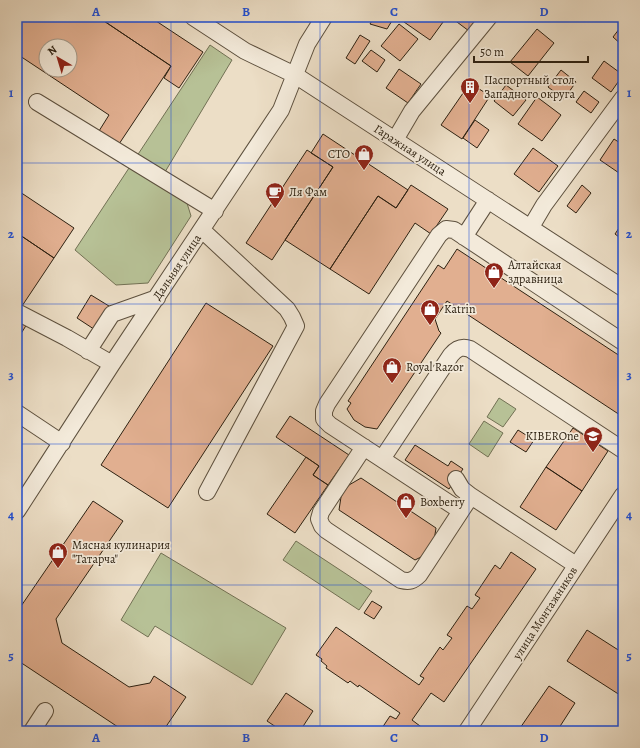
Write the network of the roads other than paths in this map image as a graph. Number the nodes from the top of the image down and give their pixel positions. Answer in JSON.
{"nodes":[{"id":1,"x":193,"y":17,"type":"edge"},
{"id":2,"x":324,"y":17,"type":"edge"},
{"id":3,"x":490,"y":17,"type":"edge"},
{"id":4,"x":296,"y":75,"type":"junction"},
{"id":5,"x":623,"y":98,"type":"edge"},
{"id":6,"x":36,"y":102,"type":"dead end"},
{"id":7,"x":395,"y":140,"type":"junction"},
{"id":8,"x":488,"y":200,"type":"junction"},
{"id":9,"x":215,"y":211,"type":"junction"},
{"id":10,"x":531,"y":227,"type":"junction"},
{"id":11,"x":202,"y":230,"type":"junction"},
{"id":12,"x":464,"y":237,"type":"junction"},
{"id":13,"x":623,"y":288,"type":"edge"},
{"id":14,"x":157,"y":298,"type":"junction"},
{"id":15,"x":17,"y":312,"type":"edge"},
{"id":16,"x":623,"y":342,"type":"edge"},
{"id":17,"x":88,"y":351,"type":"junction"},
{"id":18,"x":112,"y":364,"type":"junction"},
{"id":19,"x":17,"y":413,"type":"edge"},
{"id":20,"x":62,"y":443,"type":"junction"},
{"id":21,"x":364,"y":447,"type":"junction"},
{"id":22,"x":623,"y":450,"type":"edge"},
{"id":23,"x":382,"y":459,"type":"junction"},
{"id":24,"x":456,"y":479,"type":"dead end"},
{"id":25,"x":208,"y":492,"type":"dead end"},
{"id":26,"x":623,"y":495,"type":"edge"},
{"id":27,"x":471,"y":496,"type":"junction"},
{"id":28,"x":17,"y":511,"type":"edge"},
{"id":29,"x":461,"y":511,"type":"junction"},
{"id":30,"x":576,"y":566,"type":"junction"},
{"id":31,"x":45,"y":711,"type":"dead end"},
{"id":32,"x":32,"y":731,"type":"edge"},
{"id":33,"x":467,"y":731,"type":"edge"}],
"edges":[{"from":1,"to":4,"type":"street","name":"Гаражная улица"},
{"from":2,"to":4,"type":"street","name":"Дальняя улица"},
{"from":3,"to":7,"type":"street"},
{"from":4,"to":7,"type":"street","name":"Гаражная улица"},
{"from":4,"to":9,"type":"street","name":"Дальняя улица"},
{"from":5,"to":10,"type":"street"},
{"from":6,"to":9,"type":"street"},
{"from":7,"to":8,"type":"street","name":"Гаражная улица"},
{"from":8,"to":10,"type":"street","name":"Гаражная улица"},
{"from":8,"to":12,"type":"street"},
{"from":9,"to":11,"type":"street","name":"Дальняя улица"},
{"from":10,"to":13,"type":"street","name":"Гаражная улица"},
{"from":11,"to":14,"type":"street","name":"Дальняя улица"},
{"from":11,"to":25,"type":"street"},
{"from":12,"to":16,"type":"street"},
{"from":12,"to":21,"type":"street"},
{"from":14,"to":17,"type":"street"},
{"from":14,"to":18,"type":"street","name":"Дальняя улица"},
{"from":15,"to":17,"type":"street"},
{"from":17,"to":18,"type":"street"},
{"from":18,"to":20,"type":"street","name":"Дальняя улица"},
{"from":19,"to":20,"type":"street"},
{"from":20,"to":28,"type":"street","name":"Дальняя улица"},
{"from":21,"to":23,"type":"street"},
{"from":21,"to":29,"type":"street"},
{"from":22,"to":23,"type":"street"},
{"from":23,"to":29,"type":"street"},
{"from":24,"to":27,"type":"street"},
{"from":26,"to":30,"type":"street","name":"улица Монтажников"},
{"from":27,"to":29,"type":"street"},
{"from":27,"to":30,"type":"street"},
{"from":30,"to":33,"type":"street","name":"улица Монтажников"},
{"from":31,"to":32,"type":"street"}]}
